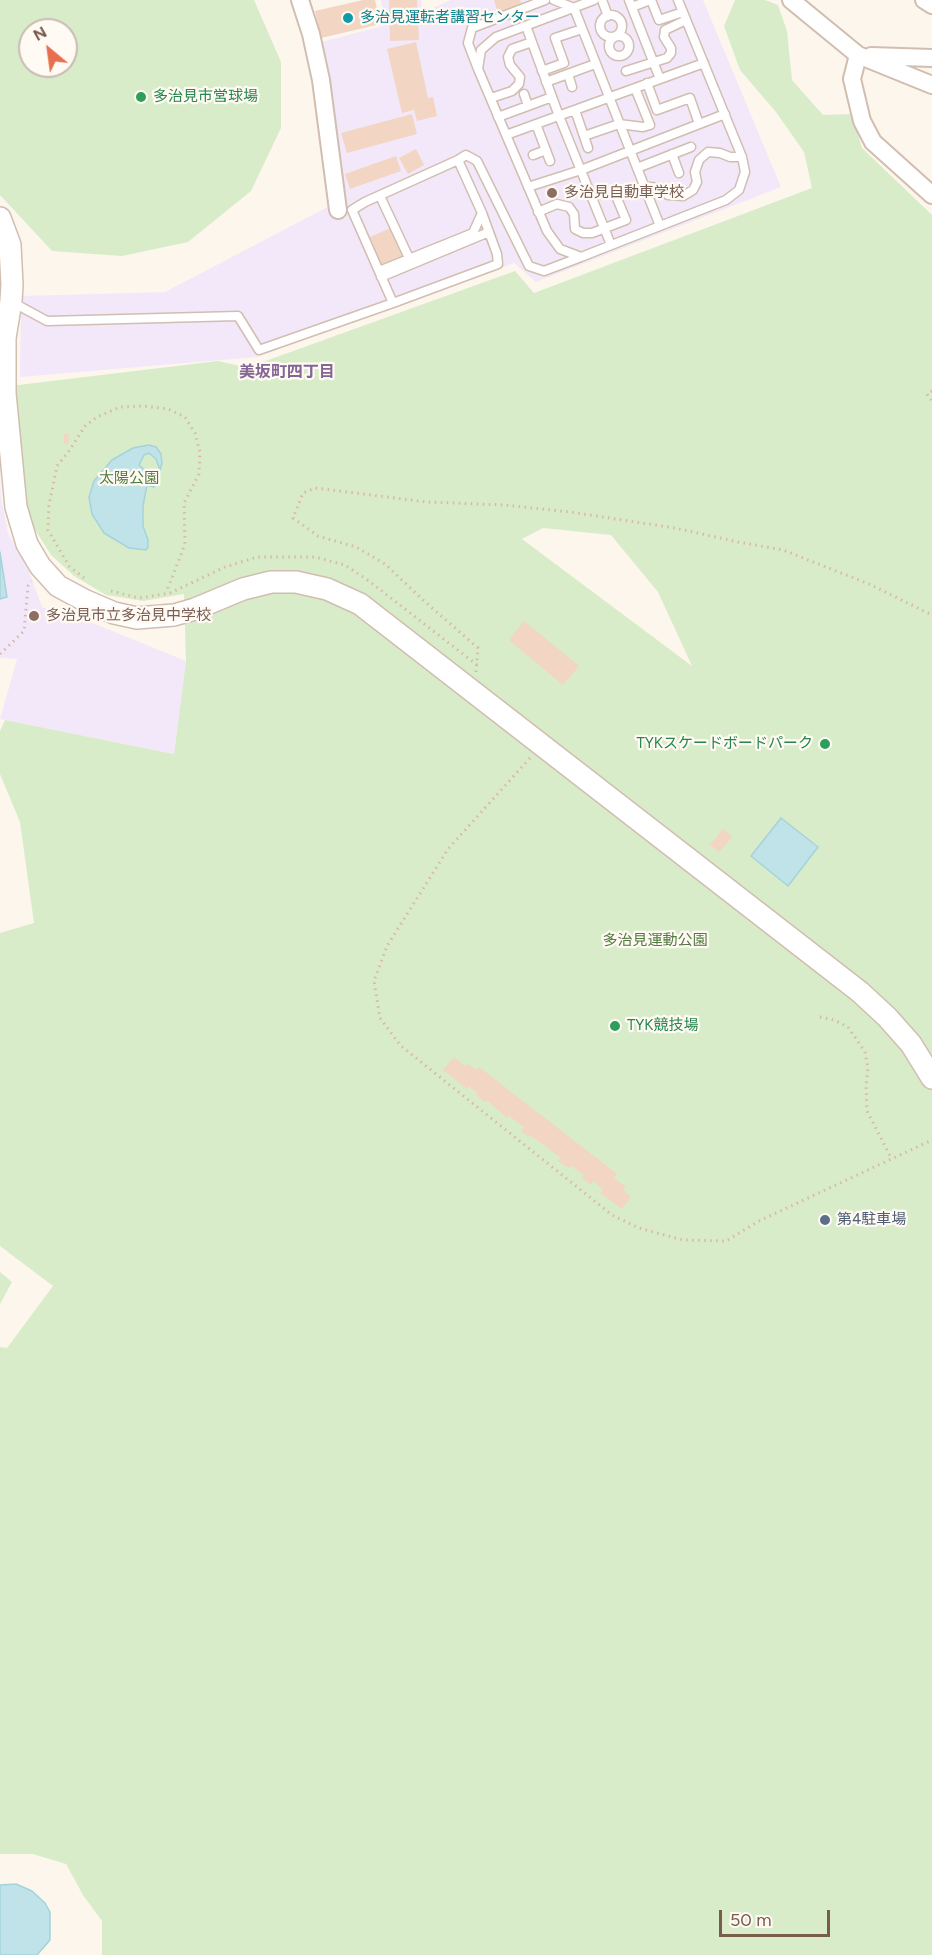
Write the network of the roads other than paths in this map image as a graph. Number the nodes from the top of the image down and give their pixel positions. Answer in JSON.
{"nodes":[{"id":1,"x":300,"y":0,"type":"edge"},
{"id":2,"x":545,"y":0,"type":"edge"},
{"id":3,"x":554,"y":0,"type":"edge"},
{"id":4,"x":594,"y":0,"type":"edge"},
{"id":5,"x":602,"y":0,"type":"edge"},
{"id":6,"x":651,"y":0,"type":"edge"},
{"id":7,"x":678,"y":0,"type":"edge"},
{"id":8,"x":791,"y":0,"type":"edge"},
{"id":9,"x":924,"y":0,"type":"edge"},
{"id":10,"x":631,"y":4,"type":"edge"},
{"id":11,"x":932,"y":5,"type":"edge"},
{"id":12,"x":574,"y":8,"type":"junction"},
{"id":13,"x":608,"y":16,"type":"junction"},
{"id":14,"x":684,"y":16,"type":"junction"},
{"id":15,"x":636,"y":17,"type":"junction"},
{"id":16,"x":621,"y":22,"type":"junction"},
{"id":17,"x":526,"y":26,"type":"junction"},
{"id":18,"x":582,"y":29,"type":"junction"},
{"id":19,"x":615,"y":36,"type":"junction"},
{"id":20,"x":643,"y":37,"type":"junction"},
{"id":21,"x":532,"y":42,"type":"junction"},
{"id":22,"x":628,"y":42,"type":"junction"},
{"id":23,"x":858,"y":55,"type":"junction"},
{"id":24,"x":932,"y":57,"type":"edge"},
{"id":25,"x":631,"y":58,"type":"dead end"},
{"id":26,"x":653,"y":61,"type":"junction"},
{"id":27,"x":704,"y":63,"type":"junction"},
{"id":28,"x":595,"y":64,"type":"junction"},
{"id":29,"x":478,"y":69,"type":"junction"},
{"id":30,"x":542,"y":71,"type":"junction"},
{"id":31,"x":568,"y":74,"type":"junction"},
{"id":32,"x":660,"y":79,"type":"junction"},
{"id":33,"x":546,"y":82,"type":"junction"},
{"id":34,"x":647,"y":83,"type":"junction"},
{"id":35,"x":932,"y":85,"type":"edge"},
{"id":36,"x":572,"y":87,"type":"dead end"},
{"id":37,"x":635,"y":88,"type":"junction"},
{"id":38,"x":524,"y":94,"type":"dead end"},
{"id":39,"x":552,"y":97,"type":"junction"},
{"id":40,"x":491,"y":98,"type":"junction"},
{"id":41,"x":609,"y":98,"type":"junction"},
{"id":42,"x":528,"y":106,"type":"junction"},
{"id":43,"x":575,"y":110,"type":"junction"},
{"id":44,"x":725,"y":114,"type":"junction"},
{"id":45,"x":559,"y":116,"type":"junction"},
{"id":46,"x":498,"y":117,"type":"junction"},
{"id":47,"x":536,"y":124,"type":"junction"},
{"id":48,"x":619,"y":124,"type":"junction"},
{"id":49,"x":699,"y":124,"type":"junction"},
{"id":50,"x":506,"y":135,"type":"junction"},
{"id":51,"x":584,"y":136,"type":"junction"},
{"id":52,"x":691,"y":147,"type":"dead end"},
{"id":53,"x":588,"y":148,"type":"dead end"},
{"id":54,"x":546,"y":150,"type":"junction"},
{"id":55,"x":630,"y":152,"type":"junction"},
{"id":56,"x":672,"y":154,"type":"junction"},
{"id":57,"x":533,"y":155,"type":"dead end"},
{"id":58,"x":742,"y":157,"type":"junction"},
{"id":59,"x":458,"y":160,"type":"junction"},
{"id":60,"x":550,"y":161,"type":"dead end"},
{"id":61,"x":637,"y":168,"type":"junction"},
{"id":62,"x":581,"y":170,"type":"junction"},
{"id":63,"x":679,"y":173,"type":"dead end"},
{"id":64,"x":906,"y":173,"type":"junction"},
{"id":65,"x":932,"y":180,"type":"edge"},
{"id":66,"x":644,"y":186,"type":"junction"},
{"id":67,"x":528,"y":187,"type":"junction"},
{"id":68,"x":932,"y":195,"type":"edge"},
{"id":69,"x":380,"y":196,"type":"junction"},
{"id":70,"x":338,"y":210,"type":"dead end"},
{"id":71,"x":538,"y":212,"type":"junction"},
{"id":72,"x":482,"y":213,"type":"junction"},
{"id":73,"x":0,"y":218,"type":"edge"},
{"id":74,"x":660,"y":226,"type":"junction"},
{"id":75,"x":604,"y":228,"type":"junction"},
{"id":76,"x":489,"y":232,"type":"junction"},
{"id":77,"x":611,"y":245,"type":"junction"},
{"id":78,"x":581,"y":257,"type":"junction"},
{"id":79,"x":409,"y":258,"type":"junction"},
{"id":80,"x":380,"y":274,"type":"junction"},
{"id":81,"x":11,"y":301,"type":"junction"},
{"id":82,"x":393,"y":303,"type":"junction"},
{"id":83,"x":932,"y":1078,"type":"edge"}],
"edges":[{"from":1,"to":70,"type":"street"},
{"from":2,"to":29,"type":"lane"},
{"from":3,"to":12,"type":"lane"},
{"from":4,"to":12,"type":"lane"},
{"from":5,"to":13,"type":"lane"},
{"from":6,"to":10,"type":"lane"},
{"from":6,"to":14,"type":"lane"},
{"from":7,"to":14,"type":"lane"},
{"from":8,"to":23,"type":"street"},
{"from":9,"to":11,"type":"street"},
{"from":10,"to":15,"type":"lane"},
{"from":12,"to":17,"type":"lane"},
{"from":12,"to":18,"type":"lane"},
{"from":13,"to":16,"type":"lane"},
{"from":13,"to":19,"type":"lane"},
{"from":14,"to":26,"type":"lane"},
{"from":14,"to":27,"type":"lane"},
{"from":15,"to":16,"type":"lane"},
{"from":15,"to":20,"type":"lane"},
{"from":16,"to":19,"type":"lane"},
{"from":17,"to":21,"type":"lane"},
{"from":17,"to":29,"type":"lane"},
{"from":18,"to":28,"type":"lane"},
{"from":18,"to":30,"type":"lane"},
{"from":19,"to":22,"type":"lane"},
{"from":19,"to":22,"type":"lane"},
{"from":20,"to":22,"type":"lane"},
{"from":20,"to":26,"type":"lane"},
{"from":21,"to":30,"type":"lane"},
{"from":21,"to":40,"type":"lane"},
{"from":23,"to":24,"type":"street"},
{"from":23,"to":35,"type":"street"},
{"from":23,"to":64,"type":"street"},
{"from":25,"to":26,"type":"lane"},
{"from":26,"to":32,"type":"lane"},
{"from":27,"to":32,"type":"lane"},
{"from":27,"to":44,"type":"lane"},
{"from":28,"to":31,"type":"lane"},
{"from":28,"to":41,"type":"lane"},
{"from":29,"to":40,"type":"lane"},
{"from":30,"to":33,"type":"lane"},
{"from":31,"to":33,"type":"lane"},
{"from":31,"to":36,"type":"lane"},
{"from":32,"to":34,"type":"lane"},
{"from":33,"to":39,"type":"lane"},
{"from":34,"to":37,"type":"lane"},
{"from":34,"to":49,"type":"lane"},
{"from":37,"to":41,"type":"lane"},
{"from":37,"to":48,"type":"lane"},
{"from":38,"to":42,"type":"lane"},
{"from":39,"to":42,"type":"lane"},
{"from":39,"to":45,"type":"lane"},
{"from":40,"to":46,"type":"lane"},
{"from":41,"to":43,"type":"lane"},
{"from":41,"to":48,"type":"lane"},
{"from":42,"to":46,"type":"lane"},
{"from":43,"to":45,"type":"lane"},
{"from":43,"to":51,"type":"lane"},
{"from":44,"to":49,"type":"lane"},
{"from":44,"to":58,"type":"lane"},
{"from":45,"to":47,"type":"lane"},
{"from":45,"to":62,"type":"lane"},
{"from":46,"to":50,"type":"lane"},
{"from":47,"to":50,"type":"lane"},
{"from":47,"to":54,"type":"lane"},
{"from":48,"to":51,"type":"lane"},
{"from":48,"to":55,"type":"lane"},
{"from":49,"to":55,"type":"lane"},
{"from":50,"to":67,"type":"lane"},
{"from":51,"to":53,"type":"lane"},
{"from":52,"to":56,"type":"lane"},
{"from":54,"to":57,"type":"lane"},
{"from":54,"to":60,"type":"lane"},
{"from":55,"to":61,"type":"lane"},
{"from":55,"to":62,"type":"lane"},
{"from":56,"to":61,"type":"lane"},
{"from":56,"to":63,"type":"lane"},
{"from":58,"to":66,"type":"lane"},
{"from":58,"to":74,"type":"lane"},
{"from":59,"to":69,"type":"lane"},
{"from":59,"to":72,"type":"lane"},
{"from":59,"to":78,"type":"lane"},
{"from":61,"to":66,"type":"lane"},
{"from":62,"to":67,"type":"lane"},
{"from":62,"to":75,"type":"lane"},
{"from":64,"to":65,"type":"street"},
{"from":64,"to":68,"type":"street"},
{"from":66,"to":74,"type":"lane"},
{"from":66,"to":75,"type":"lane"},
{"from":67,"to":71,"type":"lane"},
{"from":69,"to":79,"type":"lane"},
{"from":69,"to":80,"type":"lane"},
{"from":71,"to":75,"type":"lane"},
{"from":71,"to":78,"type":"lane"},
{"from":72,"to":76,"type":"lane"},
{"from":72,"to":79,"type":"lane"},
{"from":73,"to":81,"type":"street"},
{"from":74,"to":77,"type":"lane"},
{"from":75,"to":77,"type":"lane"},
{"from":76,"to":80,"type":"lane"},
{"from":76,"to":82,"type":"lane"},
{"from":77,"to":78,"type":"lane"},
{"from":79,"to":80,"type":"lane"},
{"from":80,"to":82,"type":"lane"},
{"from":81,"to":82,"type":"lane"},
{"from":81,"to":83,"type":"street"}]}
